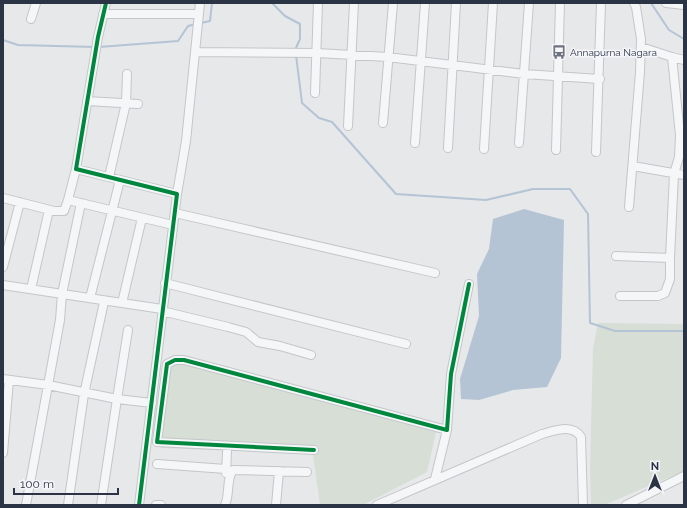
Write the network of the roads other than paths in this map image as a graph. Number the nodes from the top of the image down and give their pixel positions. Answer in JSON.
{"nodes":[{"id":1,"x":36,"y":3,"type":"edge"},
{"id":2,"x":106,"y":3,"type":"edge"},
{"id":3,"x":200,"y":3,"type":"edge"},
{"id":4,"x":318,"y":3,"type":"edge"},
{"id":5,"x":354,"y":3,"type":"edge"},
{"id":6,"x":393,"y":3,"type":"edge"},
{"id":7,"x":425,"y":3,"type":"edge"},
{"id":8,"x":456,"y":3,"type":"edge"},
{"id":9,"x":493,"y":3,"type":"edge"},
{"id":10,"x":529,"y":3,"type":"edge"},
{"id":11,"x":560,"y":3,"type":"edge"},
{"id":12,"x":601,"y":3,"type":"edge"},
{"id":13,"x":634,"y":3,"type":"edge"},
{"id":14,"x":666,"y":3,"type":"edge"},
{"id":15,"x":684,"y":5,"type":"edge"},
{"id":16,"x":103,"y":14,"type":"junction"},
{"id":17,"x":199,"y":16,"type":"junction"},
{"id":18,"x":31,"y":19,"type":"dead end"},
{"id":19,"x":641,"y":47,"type":"junction"},
{"id":20,"x":195,"y":52,"type":"junction"},
{"id":21,"x":316,"y":53,"type":"junction"},
{"id":22,"x":352,"y":55,"type":"junction"},
{"id":23,"x":388,"y":57,"type":"junction"},
{"id":24,"x":672,"y":57,"type":"junction"},
{"id":25,"x":684,"y":60,"type":"edge"},
{"id":26,"x":421,"y":61,"type":"junction"},
{"id":27,"x":453,"y":64,"type":"junction"},
{"id":28,"x":489,"y":69,"type":"junction"},
{"id":29,"x":126,"y":74,"type":"dead end"},
{"id":30,"x":524,"y":74,"type":"junction"},
{"id":31,"x":558,"y":76,"type":"junction"},
{"id":32,"x":600,"y":79,"type":"junction"},
{"id":33,"x":315,"y":93,"type":"dead end"},
{"id":34,"x":87,"y":101,"type":"junction"},
{"id":35,"x":126,"y":103,"type":"junction"},
{"id":36,"x":138,"y":104,"type":"dead end"},
{"id":37,"x":383,"y":123,"type":"dead end"},
{"id":38,"x":348,"y":126,"type":"dead end"},
{"id":39,"x":415,"y":143,"type":"dead end"},
{"id":40,"x":519,"y":143,"type":"dead end"},
{"id":41,"x":448,"y":148,"type":"dead end"},
{"id":42,"x":484,"y":149,"type":"dead end"},
{"id":43,"x":556,"y":150,"type":"dead end"},
{"id":44,"x":596,"y":152,"type":"dead end"},
{"id":45,"x":633,"y":166,"type":"junction"},
{"id":46,"x":76,"y":169,"type":"junction"},
{"id":47,"x":674,"y":174,"type":"junction"},
{"id":48,"x":684,"y":175,"type":"edge"},
{"id":49,"x":109,"y":177,"type":"junction"},
{"id":50,"x":120,"y":180,"type":"junction"},
{"id":51,"x":177,"y":194,"type":"junction"},
{"id":52,"x":3,"y":198,"type":"edge"},
{"id":53,"x":68,"y":200,"type":"junction"},
{"id":54,"x":20,"y":202,"type":"junction"},
{"id":55,"x":81,"y":203,"type":"junction"},
{"id":56,"x":629,"y":207,"type":"dead end"},
{"id":57,"x":50,"y":210,"type":"junction"},
{"id":58,"x":111,"y":210,"type":"junction"},
{"id":59,"x":174,"y":213,"type":"junction"},
{"id":60,"x":142,"y":218,"type":"junction"},
{"id":61,"x":173,"y":225,"type":"junction"},
{"id":62,"x":616,"y":256,"type":"dead end"},
{"id":63,"x":670,"y":258,"type":"junction"},
{"id":64,"x":3,"y":267,"type":"edge"},
{"id":65,"x":436,"y":273,"type":"dead end"},
{"id":66,"x":165,"y":283,"type":"junction"},
{"id":67,"x":469,"y":284,"type":"dead end"},
{"id":68,"x":3,"y":285,"type":"edge"},
{"id":69,"x":31,"y":288,"type":"junction"},
{"id":70,"x":62,"y":294,"type":"junction"},
{"id":71,"x":620,"y":296,"type":"dead end"},
{"id":72,"x":90,"y":298,"type":"junction"},
{"id":73,"x":104,"y":302,"type":"junction"},
{"id":74,"x":122,"y":303,"type":"junction"},
{"id":75,"x":162,"y":310,"type":"junction"},
{"id":76,"x":128,"y":330,"type":"dead end"},
{"id":77,"x":406,"y":344,"type":"dead end"},
{"id":78,"x":311,"y":355,"type":"dead end"},
{"id":79,"x":6,"y":380,"type":"edge"},
{"id":80,"x":48,"y":385,"type":"junction"},
{"id":81,"x":84,"y":394,"type":"junction"},
{"id":82,"x":117,"y":399,"type":"junction"},
{"id":83,"x":152,"y":403,"type":"junction"},
{"id":84,"x":447,"y":430,"type":"junction"},
{"id":85,"x":314,"y":450,"type":"dead end"},
{"id":86,"x":227,"y":452,"type":"dead end"},
{"id":87,"x":3,"y":453,"type":"edge"},
{"id":88,"x":157,"y":464,"type":"dead end"},
{"id":89,"x":226,"y":469,"type":"junction"},
{"id":90,"x":279,"y":471,"type":"junction"},
{"id":91,"x":307,"y":472,"type":"dead end"},
{"id":92,"x":684,"y":476,"type":"edge"},
{"id":93,"x":435,"y":479,"type":"junction"},
{"id":94,"x":26,"y":505,"type":"edge"},
{"id":95,"x":68,"y":505,"type":"edge"},
{"id":96,"x":101,"y":505,"type":"edge"},
{"id":97,"x":139,"y":505,"type":"edge"},
{"id":98,"x":156,"y":505,"type":"edge"},
{"id":99,"x":161,"y":505,"type":"edge"},
{"id":100,"x":224,"y":505,"type":"edge"},
{"id":101,"x":276,"y":505,"type":"edge"},
{"id":102,"x":377,"y":505,"type":"edge"},
{"id":103,"x":583,"y":505,"type":"edge"},
{"id":104,"x":626,"y":505,"type":"edge"}],
"edges":[{"from":1,"to":18,"type":"street"},
{"from":2,"to":16,"type":"street"},
{"from":3,"to":17,"type":"street"},
{"from":4,"to":21,"type":"street"},
{"from":5,"to":22,"type":"street"},
{"from":6,"to":23,"type":"street"},
{"from":7,"to":26,"type":"street"},
{"from":8,"to":27,"type":"street"},
{"from":9,"to":28,"type":"street"},
{"from":10,"to":30,"type":"street"},
{"from":11,"to":31,"type":"street"},
{"from":12,"to":32,"type":"street"},
{"from":13,"to":19,"type":"street"},
{"from":14,"to":15,"type":"street"},
{"from":16,"to":17,"type":"street"},
{"from":16,"to":34,"type":"street"},
{"from":17,"to":20,"type":"street"},
{"from":19,"to":24,"type":"street"},
{"from":19,"to":45,"type":"street"},
{"from":20,"to":21,"type":"street"},
{"from":20,"to":51,"type":"street"},
{"from":21,"to":22,"type":"street"},
{"from":21,"to":33,"type":"street"},
{"from":22,"to":23,"type":"street"},
{"from":22,"to":38,"type":"street"},
{"from":23,"to":26,"type":"street"},
{"from":23,"to":37,"type":"street"},
{"from":24,"to":25,"type":"street"},
{"from":24,"to":47,"type":"street"},
{"from":26,"to":27,"type":"street"},
{"from":26,"to":39,"type":"street"},
{"from":27,"to":28,"type":"street"},
{"from":27,"to":41,"type":"street"},
{"from":28,"to":30,"type":"street"},
{"from":28,"to":42,"type":"street"},
{"from":29,"to":35,"type":"street"},
{"from":30,"to":31,"type":"street"},
{"from":30,"to":40,"type":"street"},
{"from":31,"to":32,"type":"street"},
{"from":31,"to":43,"type":"street"},
{"from":32,"to":44,"type":"street"},
{"from":34,"to":35,"type":"street"},
{"from":34,"to":46,"type":"street"},
{"from":35,"to":36,"type":"street"},
{"from":35,"to":49,"type":"street"},
{"from":45,"to":47,"type":"street"},
{"from":45,"to":56,"type":"street"},
{"from":46,"to":49,"type":"street"},
{"from":46,"to":53,"type":"street"},
{"from":47,"to":48,"type":"street"},
{"from":47,"to":63,"type":"street"},
{"from":49,"to":50,"type":"street"},
{"from":50,"to":51,"type":"street"},
{"from":50,"to":58,"type":"street"},
{"from":51,"to":59,"type":"street"},
{"from":52,"to":54,"type":"street"},
{"from":53,"to":55,"type":"street"},
{"from":53,"to":57,"type":"street"},
{"from":54,"to":57,"type":"street"},
{"from":54,"to":64,"type":"street"},
{"from":55,"to":58,"type":"street"},
{"from":55,"to":70,"type":"street"},
{"from":57,"to":69,"type":"street"},
{"from":58,"to":60,"type":"street"},
{"from":58,"to":72,"type":"street"},
{"from":59,"to":61,"type":"street"},
{"from":59,"to":65,"type":"street"},
{"from":60,"to":61,"type":"street"},
{"from":60,"to":74,"type":"street"},
{"from":61,"to":66,"type":"street"},
{"from":62,"to":63,"type":"street"},
{"from":63,"to":71,"type":"street"},
{"from":66,"to":75,"type":"street"},
{"from":66,"to":77,"type":"street"},
{"from":67,"to":84,"type":"street"},
{"from":68,"to":69,"type":"street"},
{"from":69,"to":70,"type":"street"},
{"from":70,"to":72,"type":"street"},
{"from":70,"to":80,"type":"street"},
{"from":72,"to":73,"type":"street"},
{"from":73,"to":74,"type":"street"},
{"from":73,"to":81,"type":"street"},
{"from":74,"to":75,"type":"street"},
{"from":75,"to":78,"type":"street"},
{"from":75,"to":83,"type":"street"},
{"from":76,"to":82,"type":"street"},
{"from":79,"to":80,"type":"street"},
{"from":79,"to":87,"type":"street"},
{"from":80,"to":81,"type":"street"},
{"from":80,"to":94,"type":"street"},
{"from":81,"to":82,"type":"street"},
{"from":81,"to":95,"type":"street"},
{"from":82,"to":83,"type":"street"},
{"from":82,"to":96,"type":"street"},
{"from":83,"to":97,"type":"street"},
{"from":84,"to":85,"type":"street"},
{"from":84,"to":93,"type":"street"},
{"from":86,"to":89,"type":"street"},
{"from":88,"to":89,"type":"street"},
{"from":89,"to":100,"type":"street"},
{"from":90,"to":91,"type":"street"},
{"from":90,"to":100,"type":"street"},
{"from":90,"to":101,"type":"street"},
{"from":92,"to":104,"type":"street"},
{"from":93,"to":102,"type":"street"},
{"from":93,"to":103,"type":"street"},
{"from":98,"to":99,"type":"street"}]}
